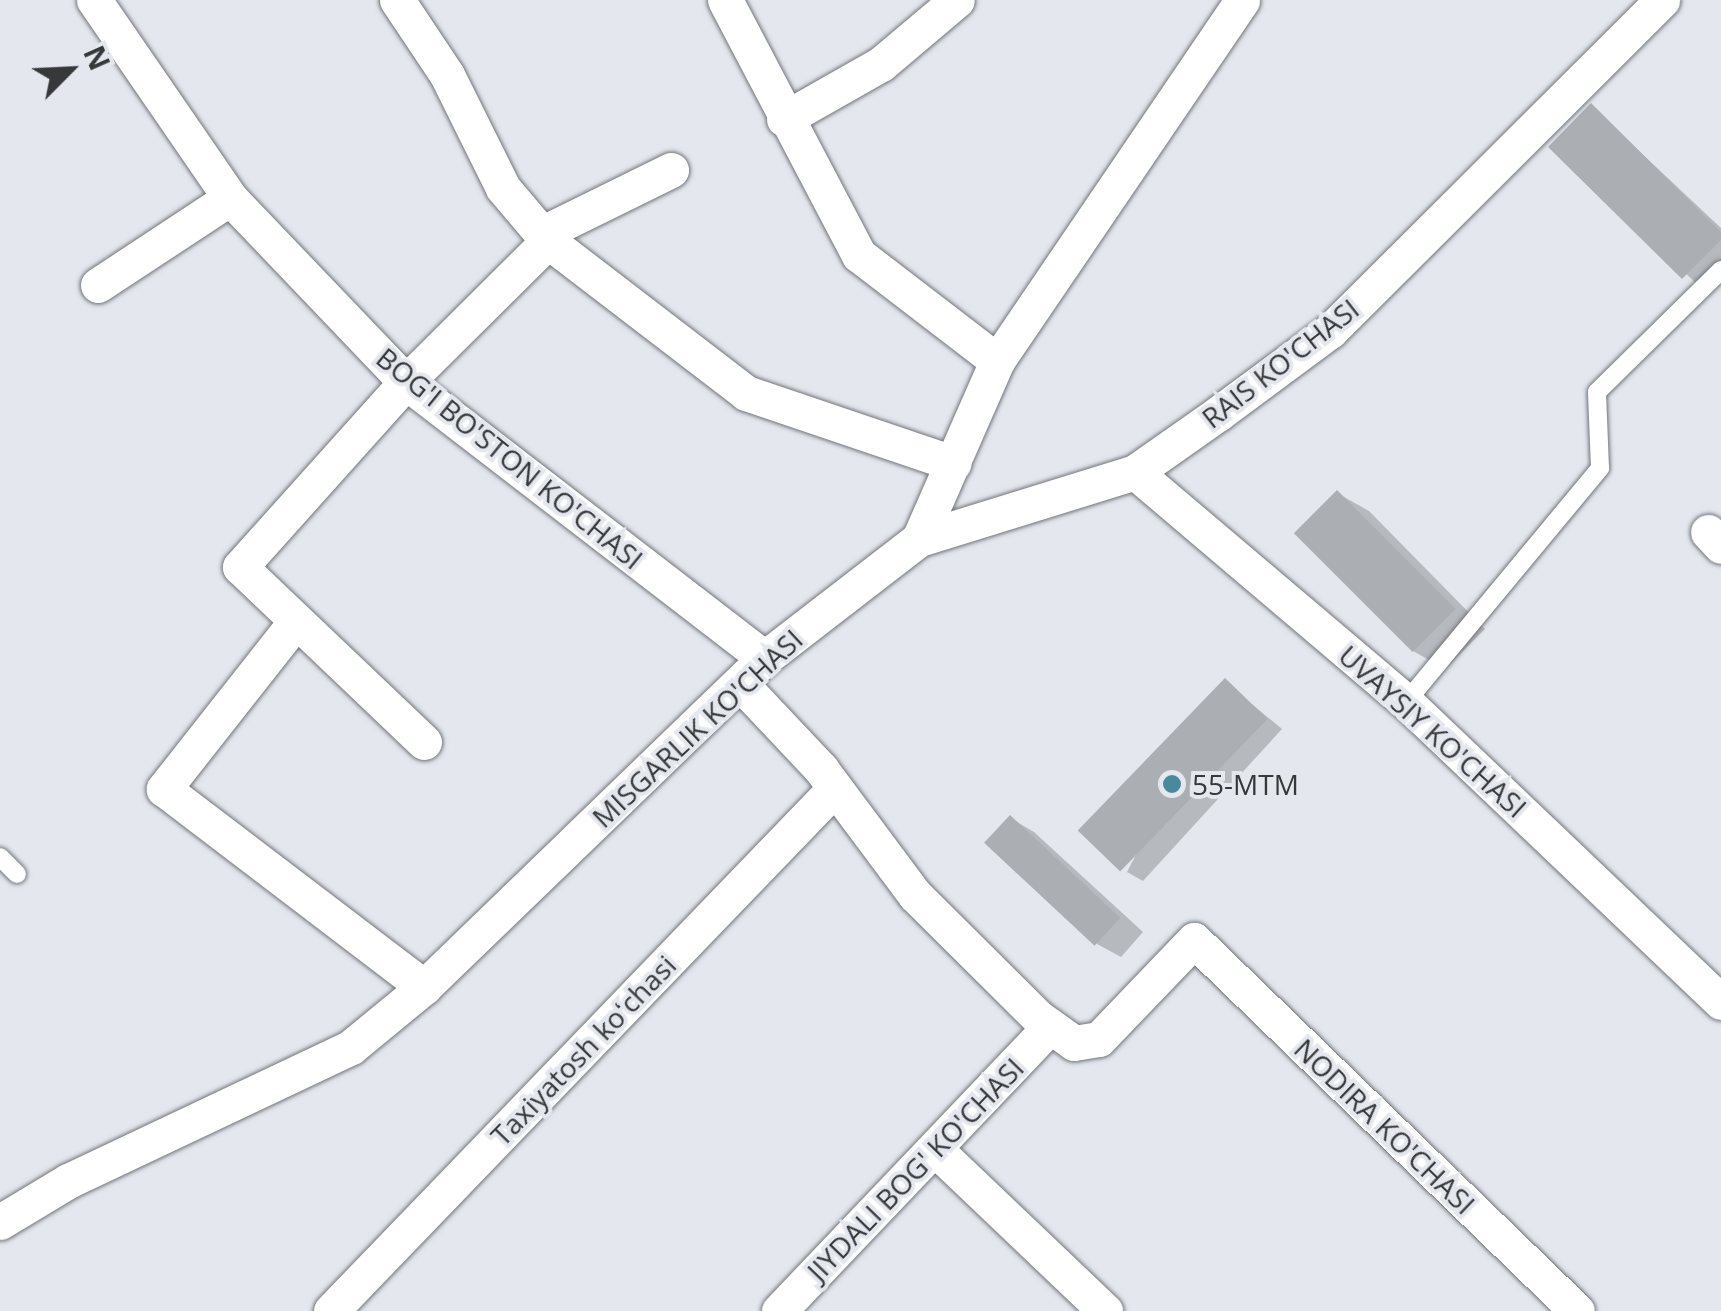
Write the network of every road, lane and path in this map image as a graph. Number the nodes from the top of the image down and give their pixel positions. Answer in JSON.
{"nodes":[{"id":1,"x":94,"y":0,"type":"edge"},
{"id":2,"x":397,"y":0,"type":"edge"},
{"id":3,"x":725,"y":0,"type":"edge"},
{"id":4,"x":957,"y":0,"type":"edge"},
{"id":5,"x":1662,"y":0,"type":"edge"},
{"id":6,"x":1224,"y":8,"type":"edge"},
{"id":7,"x":784,"y":120,"type":"junction"},
{"id":8,"x":671,"y":170,"type":"dead end"},
{"id":9,"x":230,"y":198,"type":"junction"},
{"id":10,"x":545,"y":237,"type":"junction"},
{"id":11,"x":1721,"y":270,"type":"edge"},
{"id":12,"x":98,"y":285,"type":"dead end"},
{"id":13,"x":997,"y":360,"type":"junction"},
{"id":14,"x":406,"y":382,"type":"junction"},
{"id":15,"x":954,"y":464,"type":"junction"},
{"id":16,"x":1135,"y":472,"type":"junction"},
{"id":17,"x":919,"y":539,"type":"junction"},
{"id":18,"x":296,"y":621,"type":"junction"},
{"id":19,"x":752,"y":671,"type":"junction"},
{"id":20,"x":1406,"y":702,"type":"junction"},
{"id":21,"x":424,"y":742,"type":"dead end"},
{"id":22,"x":834,"y":788,"type":"junction"},
{"id":23,"x":0,"y":857,"type":"edge"},
{"id":24,"x":17,"y":874,"type":"dead end"},
{"id":25,"x":424,"y":987,"type":"junction"},
{"id":26,"x":1721,"y":1002,"type":"edge"},
{"id":27,"x":1050,"y":1026,"type":"junction"},
{"id":28,"x":934,"y":1149,"type":"junction"},
{"id":29,"x":0,"y":1222,"type":"edge"},
{"id":30,"x":332,"y":1311,"type":"edge"},
{"id":31,"x":779,"y":1311,"type":"edge"},
{"id":32,"x":1105,"y":1311,"type":"edge"},
{"id":33,"x":1577,"y":1311,"type":"edge"}],
"edges":[{"from":1,"to":9,"type":"street","name":"BOG'I BO'STON KO'CHASI"},
{"from":2,"to":10,"type":"street"},
{"from":3,"to":7,"type":"street"},
{"from":4,"to":7,"type":"street"},
{"from":5,"to":16,"type":"street","name":"RAIS KO'CHASI"},
{"from":6,"to":13,"type":"street","name":"MISGARLIK KO'CHASI"},
{"from":7,"to":13,"type":"street"},
{"from":8,"to":10,"type":"street"},
{"from":9,"to":12,"type":"street"},
{"from":9,"to":14,"type":"street","name":"BOG'I BO'STON KO'CHASI"},
{"from":10,"to":14,"type":"street"},
{"from":10,"to":15,"type":"street"},
{"from":11,"to":20,"type":"lane"},
{"from":13,"to":15,"type":"street","name":"MISGARLIK KO'CHASI"},
{"from":14,"to":18,"type":"street"},
{"from":14,"to":19,"type":"street","name":"BOG'I BO'STON KO'CHASI"},
{"from":15,"to":17,"type":"street","name":"MISGARLIK KO'CHASI"},
{"from":16,"to":17,"type":"street","name":"RAIS KO'CHASI"},
{"from":16,"to":20,"type":"street","name":"UVAYSIY KO'CHASI"},
{"from":17,"to":19,"type":"street","name":"MISGARLIK KO'CHASI"},
{"from":18,"to":21,"type":"street"},
{"from":18,"to":25,"type":"street"},
{"from":19,"to":22,"type":"street","name":"BOG'I BO'STON KO'CHASI"},
{"from":19,"to":25,"type":"street","name":"MISGARLIK KO'CHASI"},
{"from":20,"to":26,"type":"street","name":"UVAYSIY KO'CHASI"},
{"from":22,"to":27,"type":"street","name":"BOG'I BO'STON KO'CHASI"},
{"from":22,"to":30,"type":"street","name":"Taxiyatosh koʻchasi"},
{"from":23,"to":24,"type":"lane"},
{"from":25,"to":29,"type":"street","name":"MISGARLIK KO'CHASI"},
{"from":27,"to":28,"type":"street","name":"JIYDALI BOG' KO'CHASI"},
{"from":27,"to":33,"type":"street","name":"NODIRA KO'CHASI"},
{"from":28,"to":31,"type":"street","name":"JIYDALI BOG' KO'CHASI"},
{"from":28,"to":32,"type":"street"}]}
